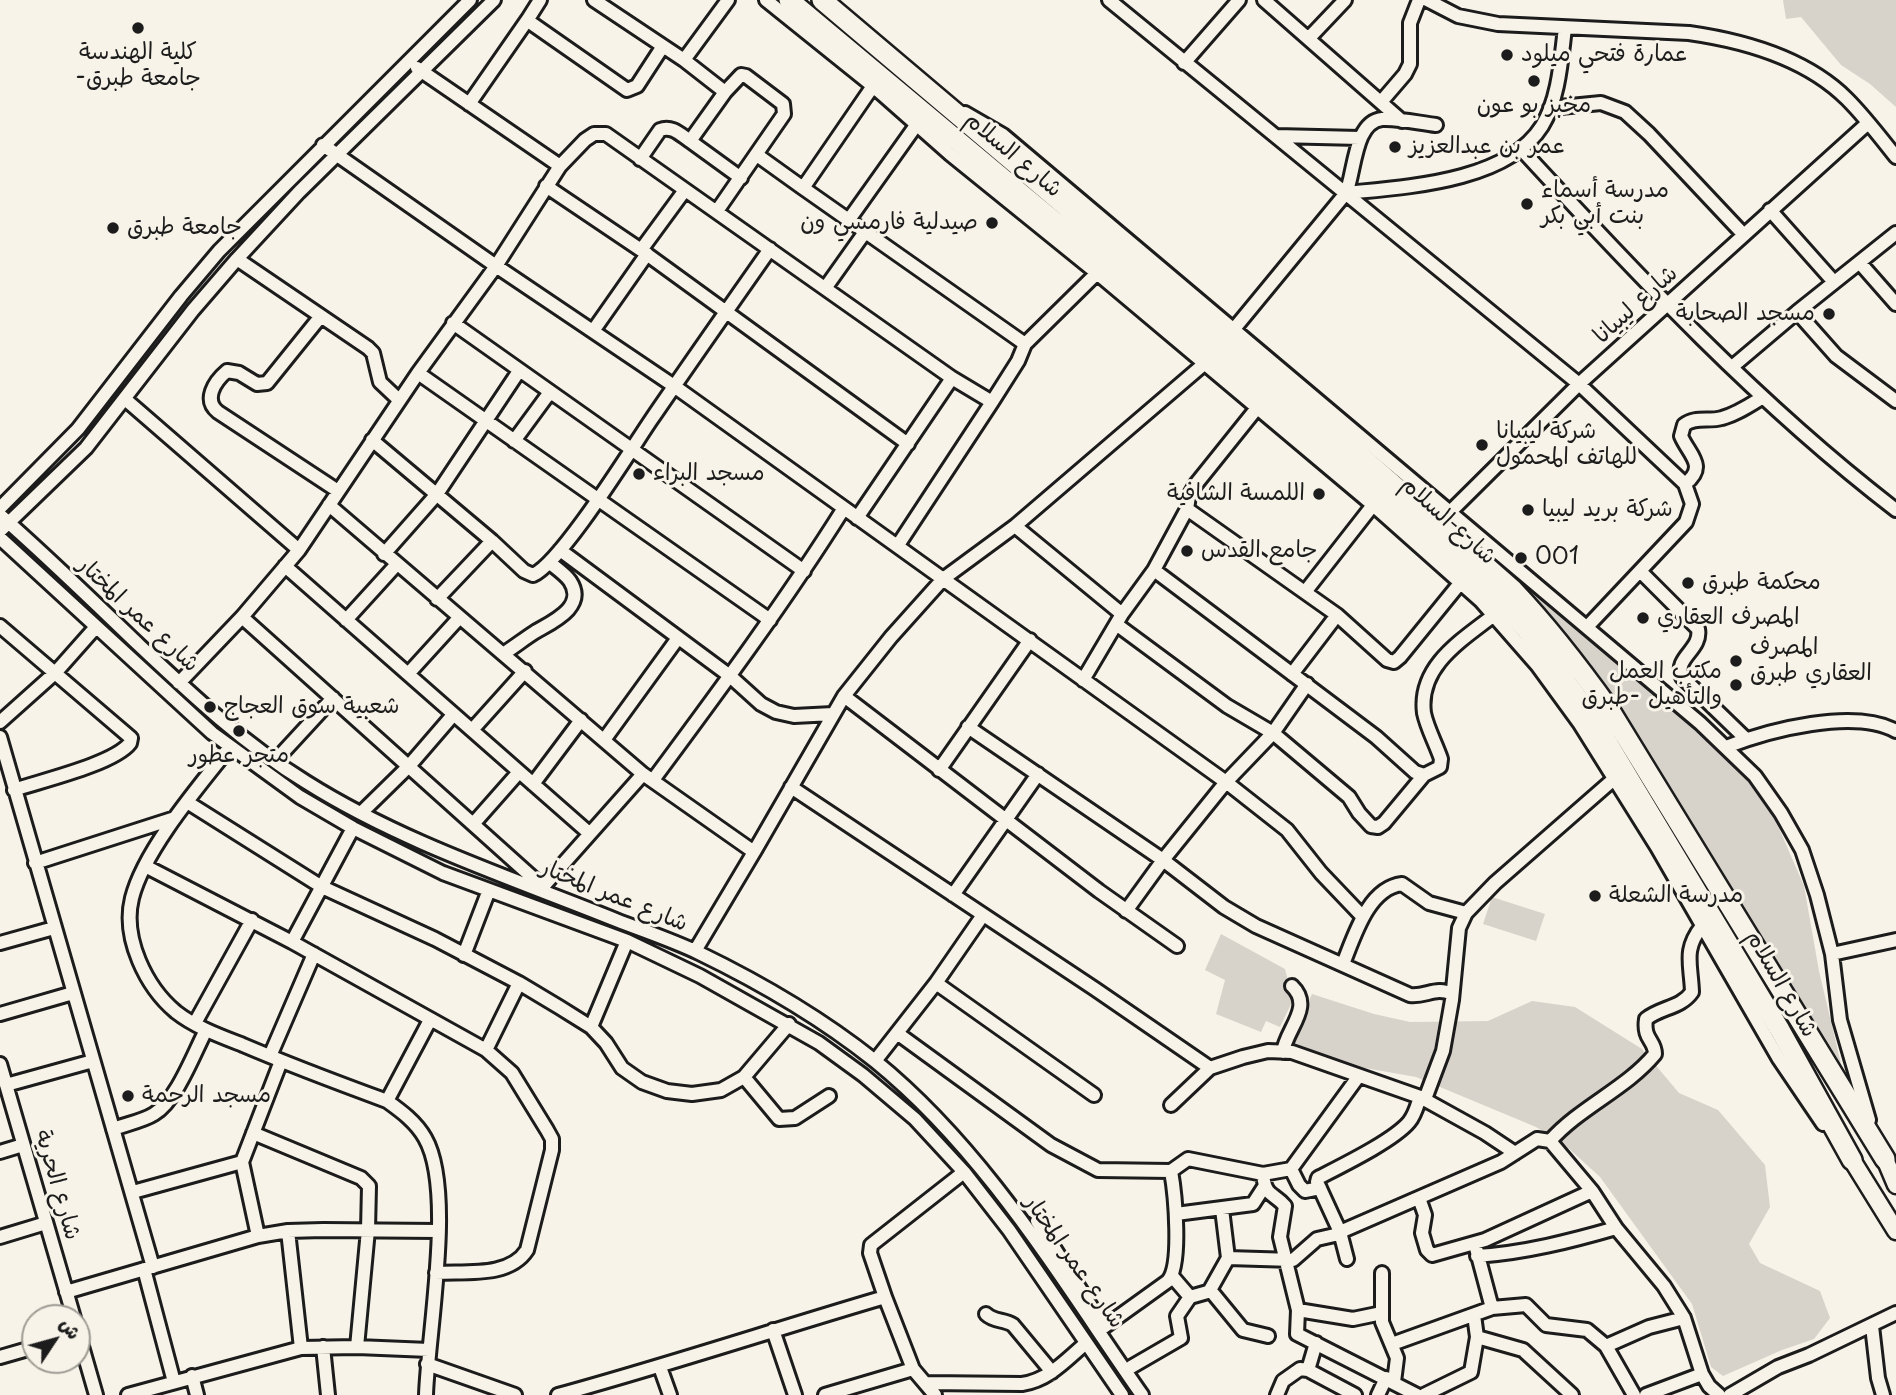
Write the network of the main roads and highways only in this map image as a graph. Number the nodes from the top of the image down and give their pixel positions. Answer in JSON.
{"nodes":[{"id":1,"x":789,"y":0,"type":"edge"},
{"id":2,"x":822,"y":0,"type":"edge"},
{"id":3,"x":1885,"y":1159,"type":"joint"},
{"id":4,"x":1852,"y":1160,"type":"joint"},
{"id":5,"x":1896,"y":1185,"type":"edge"},
{"id":6,"x":1896,"y":1231,"type":"edge"}],
"edges":[{"from":1,"to":4,"type":"highway","name":"شارع السلام"},
{"from":2,"to":3,"type":"highway","name":"شارع السلام"},
{"from":3,"to":5,"type":"main road","name":"شارع السلام"},
{"from":4,"to":6,"type":"main road","name":"شارع السلام"}]}
